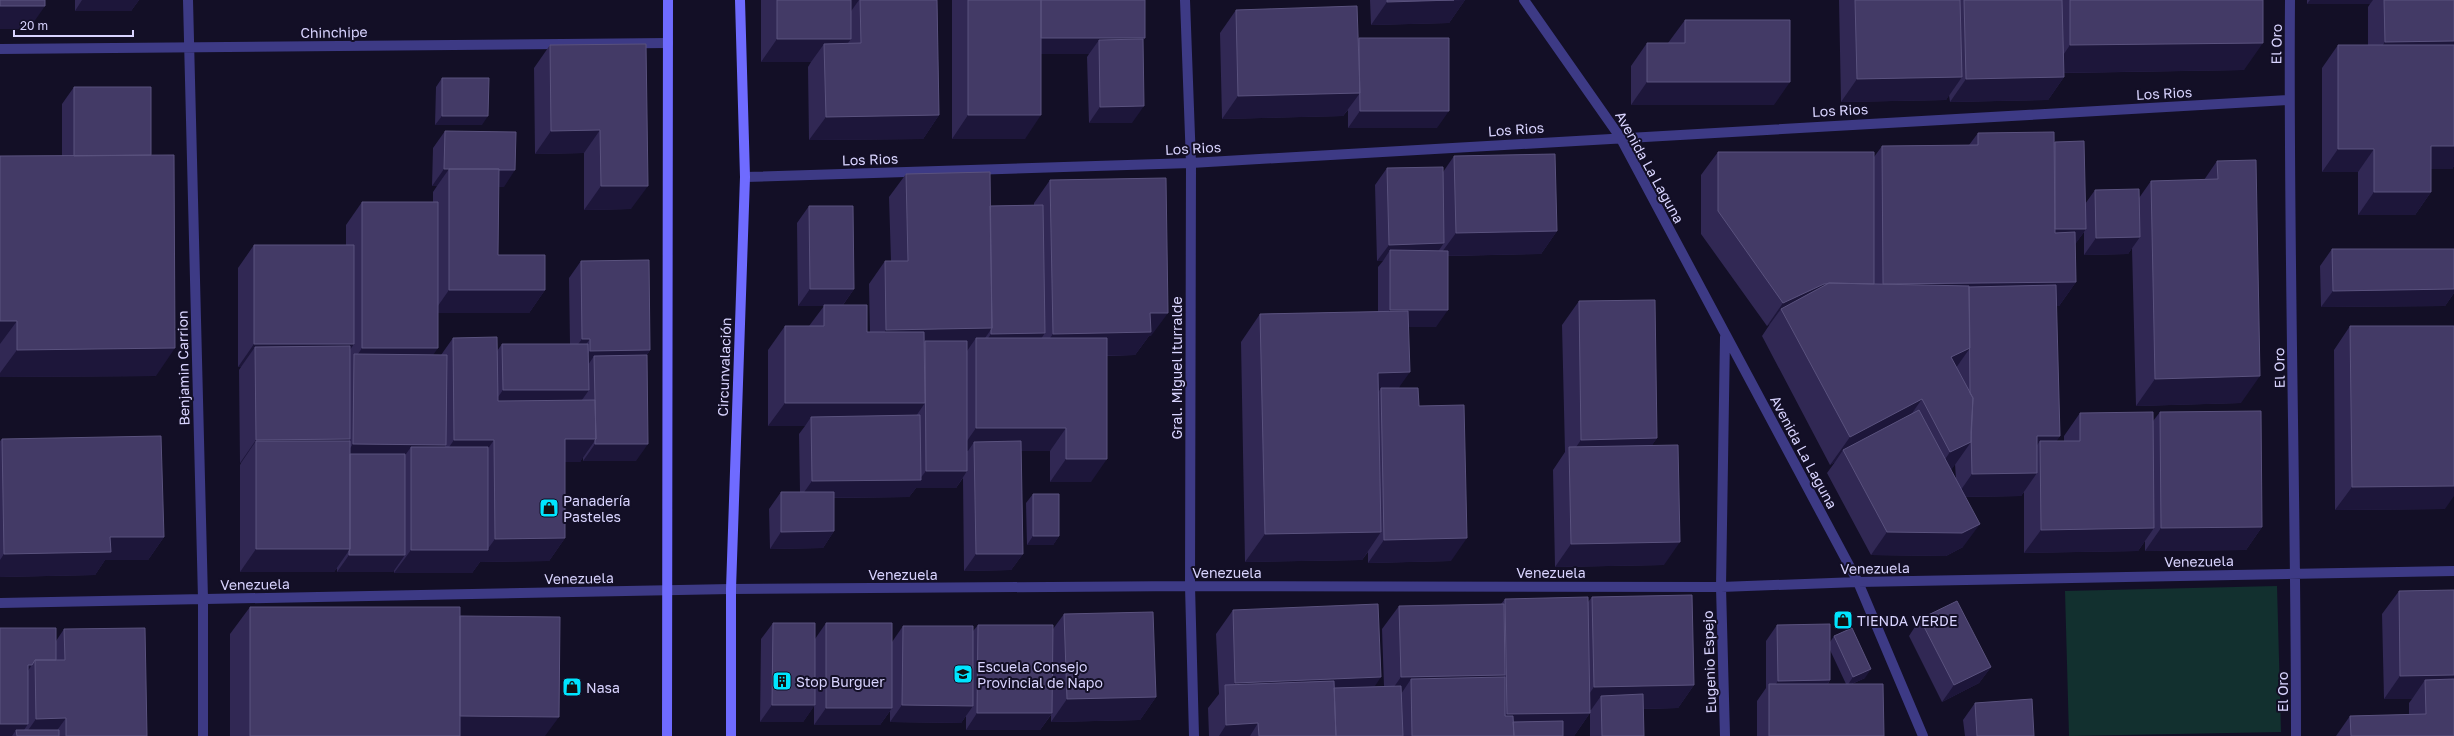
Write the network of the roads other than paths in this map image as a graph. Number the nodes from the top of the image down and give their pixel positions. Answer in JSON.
{"nodes":[{"id":1,"x":188,"y":0,"type":"edge"},
{"id":2,"x":668,"y":0,"type":"edge"},
{"id":3,"x":740,"y":0,"type":"edge"},
{"id":4,"x":1185,"y":0,"type":"edge"},
{"id":5,"x":1524,"y":0,"type":"edge"},
{"id":6,"x":2290,"y":0,"type":"edge"},
{"id":7,"x":668,"y":43,"type":"junction"},
{"id":8,"x":189,"y":47,"type":"junction"},
{"id":9,"x":0,"y":49,"type":"edge"},
{"id":10,"x":2289,"y":100,"type":"junction"},
{"id":11,"x":1620,"y":137,"type":"junction"},
{"id":12,"x":1190,"y":163,"type":"junction"},
{"id":13,"x":745,"y":177,"type":"junction"},
{"id":14,"x":1725,"y":335,"type":"junction"},
{"id":15,"x":2454,"y":571,"type":"edge"},
{"id":16,"x":2296,"y":574,"type":"junction"},
{"id":17,"x":1858,"y":582,"type":"junction"},
{"id":18,"x":1190,"y":586,"type":"junction"},
{"id":19,"x":1721,"y":587,"type":"junction"},
{"id":20,"x":731,"y":589,"type":"junction"},
{"id":21,"x":667,"y":590,"type":"junction"},
{"id":22,"x":202,"y":599,"type":"junction"},
{"id":23,"x":0,"y":603,"type":"edge"},
{"id":24,"x":203,"y":736,"type":"edge"},
{"id":25,"x":667,"y":736,"type":"edge"},
{"id":26,"x":731,"y":736,"type":"edge"},
{"id":27,"x":1194,"y":736,"type":"edge"},
{"id":28,"x":1725,"y":736,"type":"edge"},
{"id":29,"x":1923,"y":736,"type":"edge"},
{"id":30,"x":2296,"y":736,"type":"edge"}],
"edges":[{"from":1,"to":8,"type":"street","name":"Benjamin Carrion"},
{"from":2,"to":7,"type":"main road"},
{"from":3,"to":13,"type":"main road","name":"Circunvalación"},
{"from":4,"to":12,"type":"street","name":"Gral. Miguel Iturralde"},
{"from":5,"to":11,"type":"street","name":"Avenida La Laguna"},
{"from":6,"to":10,"type":"street","name":"El Oro"},
{"from":7,"to":8,"type":"street","name":"Chinchipe"},
{"from":7,"to":21,"type":"main road"},
{"from":8,"to":9,"type":"street","name":"Chinchipe"},
{"from":8,"to":22,"type":"street","name":"Benjamin Carrion"},
{"from":10,"to":11,"type":"street","name":"Los Rios"},
{"from":10,"to":16,"type":"street","name":"El Oro"},
{"from":11,"to":12,"type":"street","name":"Los Rios"},
{"from":11,"to":14,"type":"street","name":"Avenida La Laguna"},
{"from":12,"to":13,"type":"street","name":"Los Rios"},
{"from":12,"to":18,"type":"street","name":"Gral. Miguel Iturralde"},
{"from":13,"to":20,"type":"main road","name":"Circunvalación"},
{"from":14,"to":17,"type":"street","name":"Avenida La Laguna"},
{"from":14,"to":19,"type":"street","name":"Avenida La Laguna"},
{"from":15,"to":16,"type":"street","name":"Venezuela"},
{"from":16,"to":17,"type":"street","name":"Venezuela"},
{"from":16,"to":30,"type":"street","name":"El Oro"},
{"from":17,"to":19,"type":"street","name":"Venezuela"},
{"from":17,"to":29,"type":"street","name":"Avenida La Laguna"},
{"from":18,"to":19,"type":"street","name":"Venezuela"},
{"from":18,"to":20,"type":"street","name":"Venezuela"},
{"from":18,"to":27,"type":"street","name":"Gral. Miguel Iturralde"},
{"from":19,"to":28,"type":"street","name":"Eugenio Espejo"},
{"from":20,"to":21,"type":"street","name":"Venezuela"},
{"from":20,"to":26,"type":"main road","name":"Circunvalación"},
{"from":21,"to":22,"type":"street","name":"Venezuela"},
{"from":21,"to":25,"type":"main road"},
{"from":22,"to":23,"type":"street","name":"Venezuela"},
{"from":22,"to":24,"type":"street","name":"Benjamin Carrion"}]}
